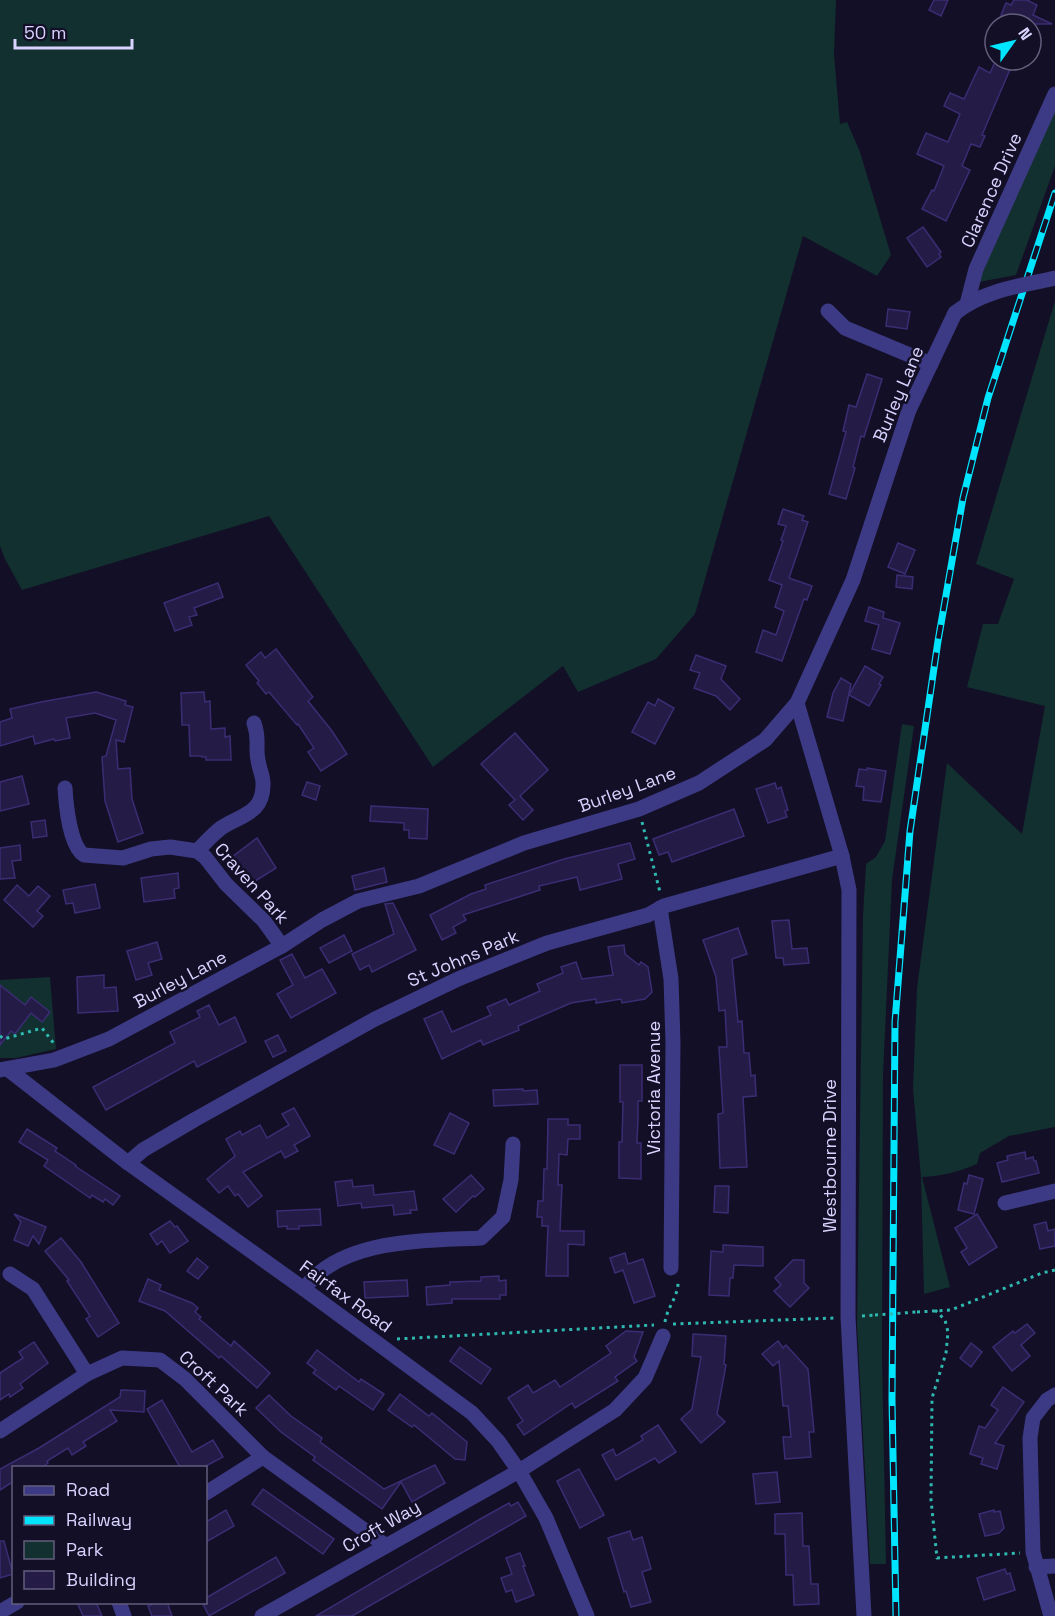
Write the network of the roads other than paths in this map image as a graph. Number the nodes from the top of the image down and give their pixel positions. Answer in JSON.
{"nodes":[{"id":1,"x":1055,"y":94,"type":"edge"},
{"id":2,"x":1055,"y":278,"type":"edge"},
{"id":3,"x":961,"y":308,"type":"junction"},
{"id":4,"x":828,"y":311,"type":"dead end"},
{"id":5,"x":931,"y":364,"type":"junction"},
{"id":6,"x":797,"y":703,"type":"junction"},
{"id":7,"x":254,"y":723,"type":"dead end"},
{"id":8,"x":65,"y":788,"type":"dead end"},
{"id":9,"x":197,"y":851,"type":"junction"},
{"id":10,"x":842,"y":856,"type":"junction"},
{"id":11,"x":662,"y":907,"type":"junction"},
{"id":12,"x":282,"y":946,"type":"junction"},
{"id":13,"x":5,"y":1070,"type":"edge"},
{"id":14,"x":513,"y":1144,"type":"dead end"},
{"id":15,"x":128,"y":1163,"type":"junction"},
{"id":16,"x":1055,"y":1191,"type":"edge"},
{"id":17,"x":1005,"y":1203,"type":"dead end"},
{"id":18,"x":672,"y":1268,"type":"road end"},
{"id":19,"x":10,"y":1274,"type":"dead end"},
{"id":20,"x":304,"y":1289,"type":"junction"},
{"id":21,"x":663,"y":1336,"type":"dead end"},
{"id":22,"x":87,"y":1374,"type":"junction"},
{"id":23,"x":1055,"y":1395,"type":"edge"},
{"id":24,"x":0,"y":1431,"type":"edge"},
{"id":25,"x":263,"y":1457,"type":"junction"},
{"id":26,"x":519,"y":1471,"type":"junction"},
{"id":27,"x":207,"y":1491,"type":"edge"},
{"id":28,"x":385,"y":1545,"type":"junction"},
{"id":29,"x":1035,"y":1559,"type":"junction"},
{"id":30,"x":1055,"y":1566,"type":"edge"},
{"id":31,"x":13,"y":1604,"type":"edge"},
{"id":32,"x":0,"y":1612,"type":"edge"},
{"id":33,"x":262,"y":1616,"type":"edge"},
{"id":34,"x":587,"y":1616,"type":"edge"},
{"id":35,"x":864,"y":1616,"type":"edge"},
{"id":36,"x":1051,"y":1616,"type":"edge"}],
"edges":[{"from":1,"to":3,"type":"street","name":"Clarence Drive"},
{"from":2,"to":3,"type":"street","bridge":true},
{"from":3,"to":5,"type":"street","name":"Burley Lane"},
{"from":4,"to":5,"type":"street"},
{"from":5,"to":6,"type":"street","name":"Burley Lane"},
{"from":6,"to":10,"type":"street","name":"Westbourne Drive"},
{"from":6,"to":12,"type":"street","name":"Burley Lane"},
{"from":7,"to":9,"type":"street"},
{"from":8,"to":9,"type":"street","name":"Craven Park"},
{"from":9,"to":12,"type":"street","name":"Craven Park"},
{"from":10,"to":11,"type":"street","name":"St Johns Park"},
{"from":10,"to":35,"type":"street","name":"Westbourne Drive"},
{"from":11,"to":15,"type":"street","name":"St Johns Park"},
{"from":11,"to":18,"type":"street","name":"Victoria Avenue"},
{"from":12,"to":13,"type":"street","name":"Burley Lane"},
{"from":13,"to":15,"type":"street","name":"Fairfax Road"},
{"from":14,"to":20,"type":"street"},
{"from":15,"to":20,"type":"street","name":"Fairfax Road"},
{"from":16,"to":17,"type":"street"},
{"from":19,"to":22,"type":"street"},
{"from":20,"to":26,"type":"street","name":"Fairfax Road"},
{"from":21,"to":26,"type":"street","name":"Croft Way"},
{"from":22,"to":24,"type":"street","name":"Croft Park"},
{"from":22,"to":25,"type":"street","name":"Croft Park"},
{"from":23,"to":29,"type":"street"},
{"from":25,"to":27,"type":"street"},
{"from":25,"to":28,"type":"street","name":"Croft Park"},
{"from":26,"to":28,"type":"street","name":"Croft Way"},
{"from":26,"to":34,"type":"street","name":"Fairfax Road"},
{"from":28,"to":33,"type":"street","name":"Croft Way"},
{"from":29,"to":30,"type":"street"},
{"from":29,"to":36,"type":"street"},
{"from":31,"to":32,"type":"street"}]}
